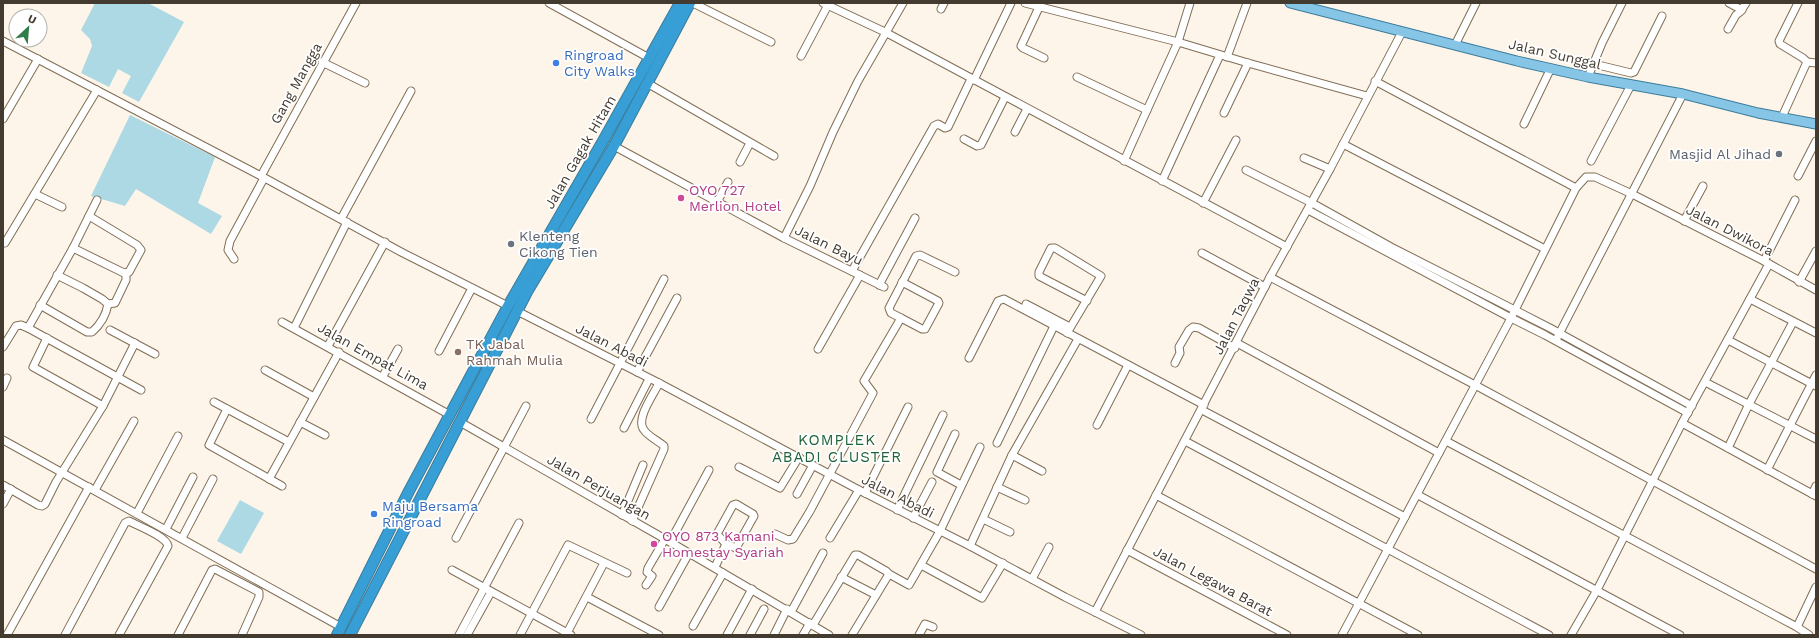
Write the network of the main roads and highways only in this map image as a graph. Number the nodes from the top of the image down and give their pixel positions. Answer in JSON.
{"nodes":[{"id":1,"x":680,"y":3,"type":"edge"},
{"id":2,"x":691,"y":3,"type":"edge"},
{"id":3,"x":1290,"y":3,"type":"edge"},
{"id":4,"x":1320,"y":6,"type":"edge"},
{"id":5,"x":1816,"y":124,"type":"edge"},
{"id":6,"x":562,"y":213,"type":"junction"},
{"id":7,"x":572,"y":219,"type":"junction"},
{"id":8,"x":339,"y":631,"type":"edge"},
{"id":9,"x":350,"y":635,"type":"edge"}],
"edges":[{"from":1,"to":6,"type":"highway","name":"Jalan Gagak Hitam"},
{"from":2,"to":7,"type":"highway","name":"Jalan Gagak Hitam"},
{"from":3,"to":4,"type":"main road","name":"Jalan Sunggal"},
{"from":4,"to":5,"type":"main road","name":"Jalan Sunggal"},
{"from":6,"to":7,"type":"highway"},
{"from":6,"to":8,"type":"highway","name":"Jalan Gagak Hitam"},
{"from":7,"to":9,"type":"highway","name":"Jalan Gagak Hitam"}]}
